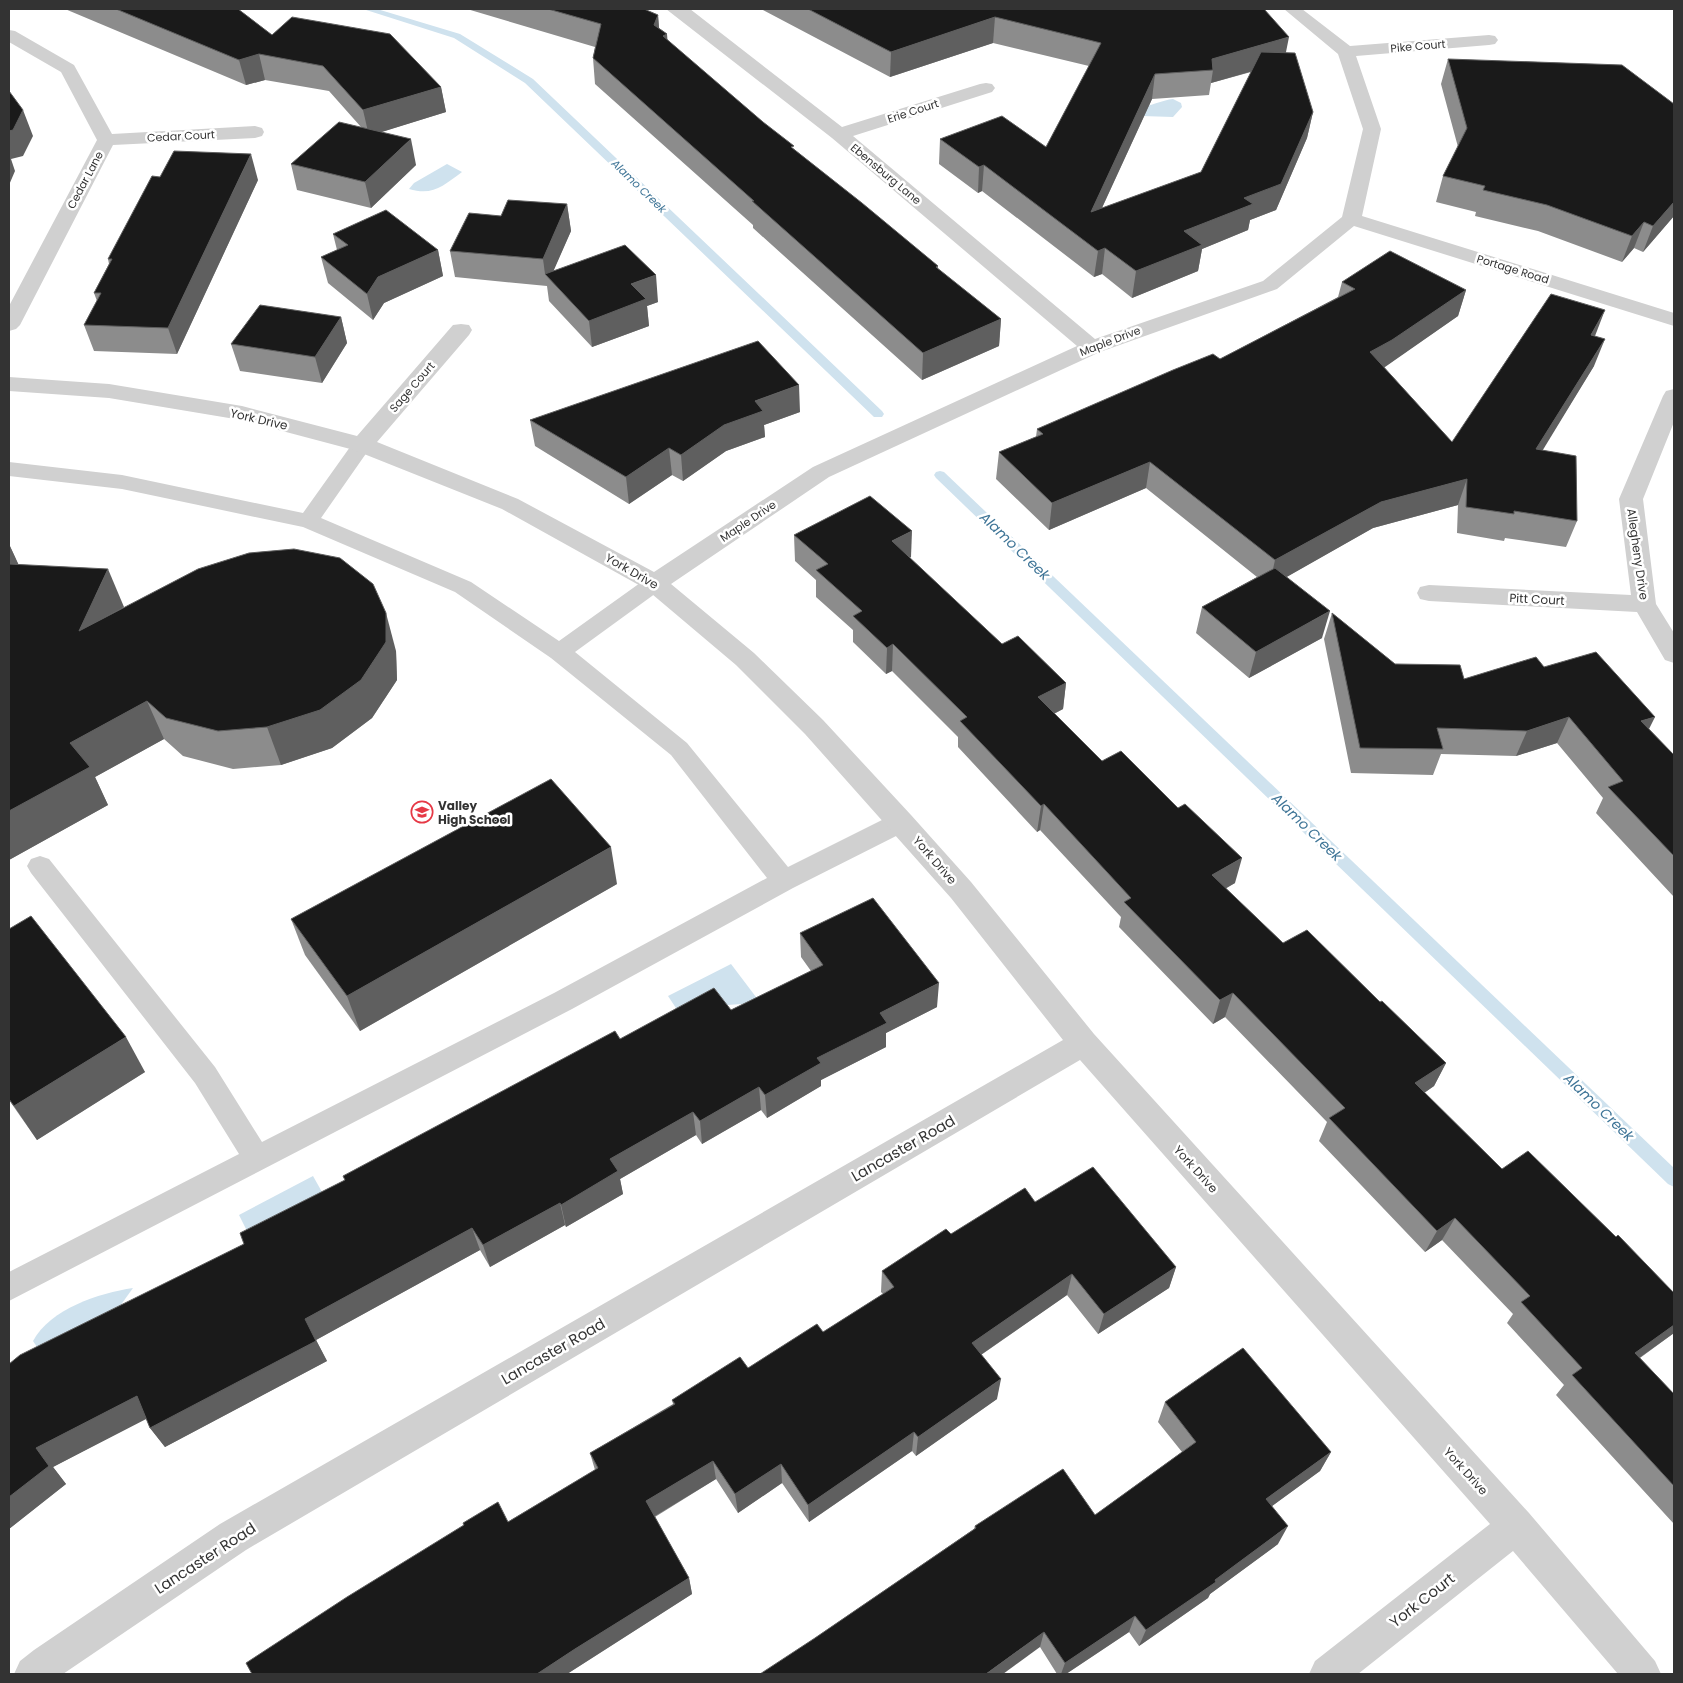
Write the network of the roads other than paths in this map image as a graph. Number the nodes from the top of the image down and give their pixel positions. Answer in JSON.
{"nodes":[{"id":1,"x":675,"y":9,"type":"edge"},
{"id":2,"x":1292,"y":9,"type":"edge"},
{"id":3,"x":9,"y":35,"type":"edge"},
{"id":4,"x":1489,"y":40,"type":"dead end"},
{"id":5,"x":1346,"y":52,"type":"junction"},
{"id":6,"x":986,"y":88,"type":"dead end"},
{"id":7,"x":255,"y":132,"type":"dead end"},
{"id":8,"x":839,"y":134,"type":"junction"},
{"id":9,"x":106,"y":140,"type":"junction"},
{"id":10,"x":1351,"y":219,"type":"junction"},
{"id":11,"x":1674,"y":320,"type":"edge"},
{"id":12,"x":9,"y":325,"type":"edge"},
{"id":13,"x":461,"y":330,"type":"dead end"},
{"id":14,"x":1092,"y":347,"type":"junction"},
{"id":15,"x":9,"y":384,"type":"edge"},
{"id":16,"x":1674,"y":396,"type":"edge"},
{"id":17,"x":362,"y":445,"type":"junction"},
{"id":18,"x":9,"y":469,"type":"edge"},
{"id":19,"x":308,"y":521,"type":"junction"},
{"id":20,"x":655,"y":582,"type":"junction"},
{"id":21,"x":1429,"y":593,"type":"dead end"},
{"id":22,"x":1644,"y":604,"type":"junction"},
{"id":23,"x":559,"y":652,"type":"junction"},
{"id":24,"x":1674,"y":654,"type":"edge"},
{"id":25,"x":901,"y":822,"type":"junction"},
{"id":26,"x":40,"y":866,"type":"dead end"},
{"id":27,"x":784,"y":881,"type":"junction"},
{"id":28,"x":1083,"y":1043,"type":"junction"},
{"id":29,"x":257,"y":1159,"type":"junction"},
{"id":30,"x":9,"y":1287,"type":"edge"},
{"id":31,"x":1516,"y":1526,"type":"junction"},
{"id":32,"x":33,"y":1674,"type":"edge"},
{"id":33,"x":1328,"y":1674,"type":"edge"},
{"id":34,"x":1642,"y":1674,"type":"edge"}],
"edges":[{"from":1,"to":8,"type":"street","name":"Ebensburg Lane"},
{"from":2,"to":5,"type":"street"},
{"from":3,"to":9,"type":"street","name":"Cedar Lane"},
{"from":4,"to":5,"type":"street","name":"Pike Court"},
{"from":5,"to":10,"type":"street"},
{"from":6,"to":8,"type":"street","name":"Erie Court"},
{"from":7,"to":9,"type":"street","name":"Cedar Court"},
{"from":8,"to":14,"type":"street","name":"Ebensburg Lane"},
{"from":9,"to":12,"type":"street","name":"Cedar Lane"},
{"from":10,"to":11,"type":"street","name":"Portage Road"},
{"from":10,"to":14,"type":"street","name":"Maple Drive"},
{"from":13,"to":17,"type":"street","name":"Sage Court"},
{"from":14,"to":20,"type":"street","name":"Maple Drive"},
{"from":15,"to":17,"type":"street","name":"York Drive"},
{"from":16,"to":22,"type":"street","name":"Allegheny Drive"},
{"from":17,"to":19,"type":"lane"},
{"from":17,"to":20,"type":"street","name":"York Drive"},
{"from":18,"to":19,"type":"lane"},
{"from":19,"to":23,"type":"lane"},
{"from":20,"to":23,"type":"lane"},
{"from":20,"to":25,"type":"street","name":"York Drive"},
{"from":21,"to":22,"type":"street","name":"Pitt Court"},
{"from":22,"to":24,"type":"street","name":"Allegheny Drive"},
{"from":23,"to":27,"type":"lane"},
{"from":25,"to":27,"type":"lane"},
{"from":25,"to":28,"type":"street","name":"York Drive"},
{"from":26,"to":29,"type":"lane"},
{"from":27,"to":29,"type":"lane"},
{"from":28,"to":31,"type":"street","name":"York Drive"},
{"from":28,"to":32,"type":"street","name":"Lancaster Road"},
{"from":29,"to":30,"type":"lane"},
{"from":31,"to":33,"type":"street","name":"York Court"},
{"from":31,"to":34,"type":"street","name":"York Drive"}]}
